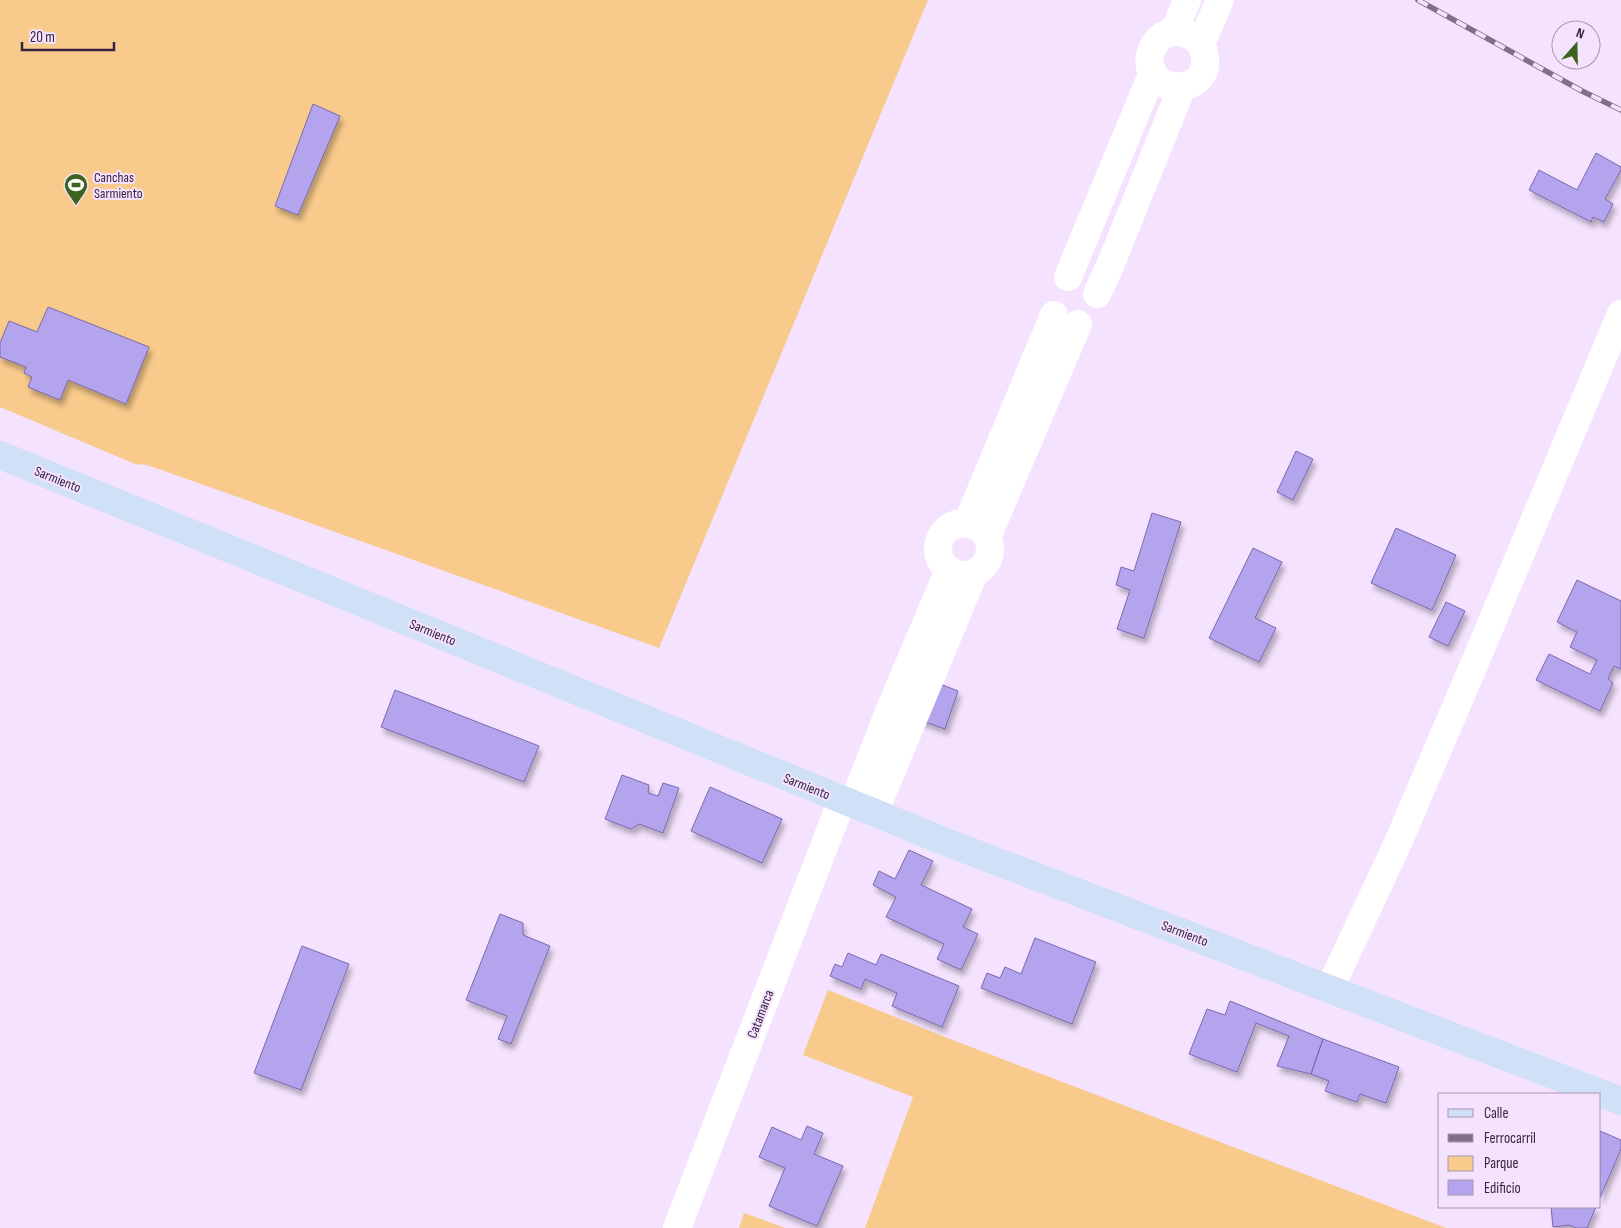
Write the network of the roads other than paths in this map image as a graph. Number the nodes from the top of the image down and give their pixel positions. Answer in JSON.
{"nodes":[{"id":1,"x":1187,"y":0,"type":"edge"},
{"id":2,"x":1220,"y":0,"type":"edge"},
{"id":3,"x":1174,"y":32,"type":"junction"},
{"id":4,"x":1201,"y":44,"type":"junction"},
{"id":5,"x":1153,"y":72,"type":"junction"},
{"id":6,"x":1182,"y":87,"type":"junction"},
{"id":7,"x":1068,"y":277,"type":"junction"},
{"id":8,"x":1097,"y":294,"type":"junction"},
{"id":9,"x":1621,"y":314,"type":"edge"},
{"id":10,"x":1066,"y":319,"type":"junction"},
{"id":11,"x":0,"y":455,"type":"edge"},
{"id":12,"x":977,"y":530,"type":"junction"},
{"id":13,"x":961,"y":572,"type":"junction"},
{"id":14,"x":856,"y":806,"type":"junction"},
{"id":15,"x":1330,"y":988,"type":"junction"},
{"id":16,"x":1600,"y":1093,"type":"edge"},
{"id":17,"x":1601,"y":1093,"type":"edge"},
{"id":18,"x":1621,"y":1101,"type":"edge"},
{"id":19,"x":677,"y":1228,"type":"edge"}],
"edges":[{"from":1,"to":3,"type":"street"},
{"from":2,"to":4,"type":"street"},
{"from":3,"to":4,"type":"street"},
{"from":3,"to":5,"type":"street"},
{"from":4,"to":6,"type":"street"},
{"from":5,"to":6,"type":"street"},
{"from":5,"to":7,"type":"street"},
{"from":6,"to":8,"type":"street"},
{"from":7,"to":8,"type":"street"},
{"from":7,"to":10,"type":"street"},
{"from":8,"to":10,"type":"street"},
{"from":9,"to":15,"type":"street"},
{"from":10,"to":12,"type":"street"},
{"from":11,"to":14,"type":"main road","name":"Sarmiento"},
{"from":12,"to":13,"type":"street"},
{"from":12,"to":13,"type":"street"},
{"from":13,"to":14,"type":"street","name":"Catamarca"},
{"from":14,"to":15,"type":"main road","name":"Sarmiento"},
{"from":14,"to":19,"type":"street","name":"Catamarca"},
{"from":15,"to":16,"type":"main road","name":"Sarmiento"},
{"from":17,"to":18,"type":"main road","name":"Sarmiento"}]}
